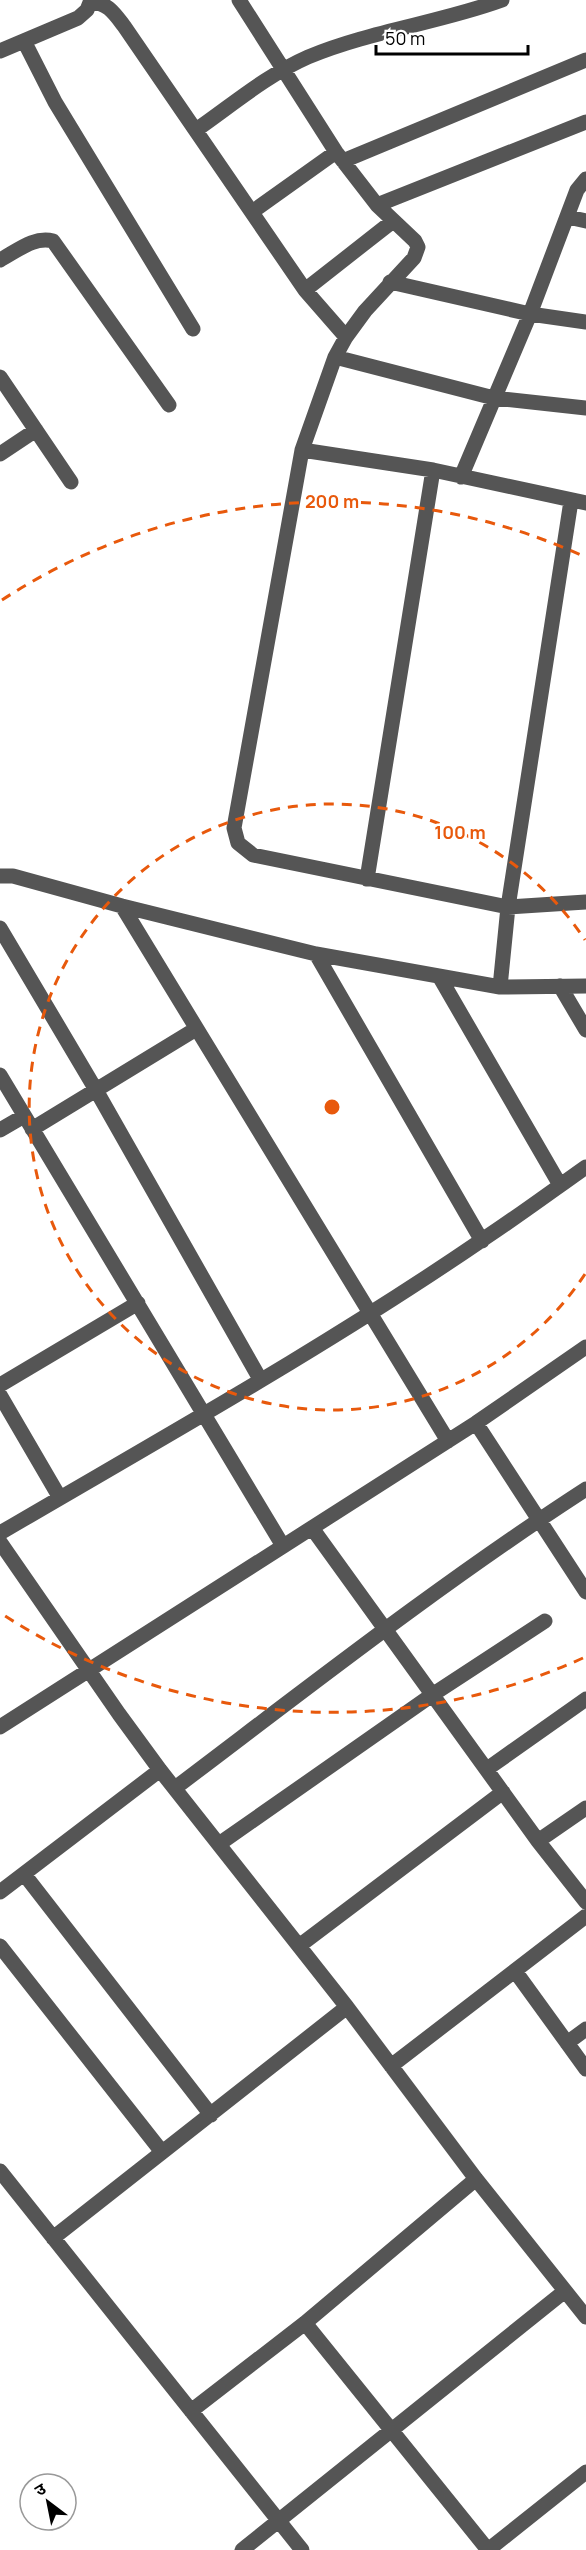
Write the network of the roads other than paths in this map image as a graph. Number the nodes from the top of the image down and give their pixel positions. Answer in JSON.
{"nodes":[{"id":1,"x":239,"y":0,"type":"edge"},
{"id":2,"x":502,"y":0,"type":"edge"},
{"id":3,"x":91,"y":1,"type":"edge"},
{"id":4,"x":116,"y":4,"type":"edge"},
{"id":5,"x":472,"y":5,"type":"edge"},
{"id":6,"x":24,"y":41,"type":"junction"},
{"id":7,"x":0,"y":50,"type":"edge"},
{"id":8,"x":586,"y":60,"type":"edge"},
{"id":9,"x":284,"y":69,"type":"junction"},
{"id":10,"x":586,"y":122,"type":"edge"},
{"id":11,"x":196,"y":130,"type":"junction"},
{"id":12,"x":339,"y":157,"type":"junction"},
{"id":13,"x":586,"y":179,"type":"edge"},
{"id":14,"x":377,"y":205,"type":"junction"},
{"id":15,"x":252,"y":212,"type":"junction"},
{"id":16,"x":568,"y":217,"type":"junction"},
{"id":17,"x":393,"y":221,"type":"junction"},
{"id":18,"x":586,"y":221,"type":"edge"},
{"id":19,"x":0,"y":260,"type":"edge"},
{"id":20,"x":390,"y":282,"type":"junction"},
{"id":21,"x":305,"y":290,"type":"junction"},
{"id":22,"x":530,"y":314,"type":"junction"},
{"id":23,"x":586,"y":322,"type":"edge"},
{"id":24,"x":193,"y":328,"type":"dead end"},
{"id":25,"x":346,"y":337,"type":"junction"},
{"id":26,"x":335,"y":357,"type":"junction"},
{"id":27,"x":0,"y":376,"type":"edge"},
{"id":28,"x":494,"y":398,"type":"junction"},
{"id":29,"x":169,"y":405,"type":"dead end"},
{"id":30,"x":586,"y":408,"type":"edge"},
{"id":31,"x":36,"y":430,"type":"junction"},
{"id":32,"x":302,"y":450,"type":"junction"},
{"id":33,"x":0,"y":454,"type":"edge"},
{"id":34,"x":433,"y":470,"type":"junction"},
{"id":35,"x":461,"y":477,"type":"junction"},
{"id":36,"x":71,"y":482,"type":"dead end"},
{"id":37,"x":579,"y":502,"type":"edge"},
{"id":38,"x":0,"y":876,"type":"edge"},
{"id":39,"x":367,"y":879,"type":"junction"},
{"id":40,"x":586,"y":902,"type":"edge"},
{"id":41,"x":122,"y":906,"type":"junction"},
{"id":42,"x":508,"y":907,"type":"junction"},
{"id":43,"x":0,"y":928,"type":"edge"},
{"id":44,"x":316,"y":954,"type":"junction"},
{"id":45,"x":439,"y":976,"type":"junction"},
{"id":46,"x":560,"y":986,"type":"junction"},
{"id":47,"x":586,"y":986,"type":"edge"},
{"id":48,"x":500,"y":987,"type":"junction"},
{"id":49,"x":196,"y":1029,"type":"junction"},
{"id":50,"x":586,"y":1030,"type":"edge"},
{"id":51,"x":0,"y":1075,"type":"edge"},
{"id":52,"x":96,"y":1090,"type":"junction"},
{"id":53,"x":28,"y":1122,"type":"junction"},
{"id":54,"x":0,"y":1130,"type":"edge"},
{"id":55,"x":586,"y":1167,"type":"edge"},
{"id":56,"x":560,"y":1185,"type":"junction"},
{"id":57,"x":482,"y":1241,"type":"junction"},
{"id":58,"x":138,"y":1303,"type":"junction"},
{"id":59,"x":368,"y":1313,"type":"junction"},
{"id":60,"x":586,"y":1347,"type":"edge"},
{"id":61,"x":260,"y":1379,"type":"junction"},
{"id":62,"x":0,"y":1385,"type":"edge"},
{"id":63,"x":0,"y":1395,"type":"edge"},
{"id":64,"x":205,"y":1413,"type":"junction"},
{"id":65,"x":476,"y":1423,"type":"junction"},
{"id":66,"x":448,"y":1441,"type":"junction"},
{"id":67,"x":586,"y":1490,"type":"edge"},
{"id":68,"x":60,"y":1498,"type":"junction"},
{"id":69,"x":537,"y":1521,"type":"junction"},
{"id":70,"x":312,"y":1528,"type":"junction"},
{"id":71,"x":0,"y":1533,"type":"edge"},
{"id":72,"x":0,"y":1542,"type":"edge"},
{"id":73,"x":283,"y":1546,"type":"junction"},
{"id":74,"x":586,"y":1592,"type":"edge"},
{"id":75,"x":544,"y":1621,"type":"dead end"},
{"id":76,"x":385,"y":1630,"type":"junction"},
{"id":77,"x":88,"y":1671,"type":"junction"},
{"id":78,"x":432,"y":1695,"type":"junction"},
{"id":79,"x":586,"y":1699,"type":"edge"},
{"id":80,"x":0,"y":1727,"type":"edge"},
{"id":81,"x":487,"y":1769,"type":"junction"},
{"id":82,"x":160,"y":1770,"type":"junction"},
{"id":83,"x":175,"y":1788,"type":"junction"},
{"id":84,"x":503,"y":1792,"type":"junction"},
{"id":85,"x":586,"y":1808,"type":"edge"},
{"id":86,"x":538,"y":1841,"type":"junction"},
{"id":87,"x":219,"y":1844,"type":"junction"},
{"id":88,"x":24,"y":1875,"type":"junction"},
{"id":89,"x":0,"y":1892,"type":"edge"},
{"id":90,"x":586,"y":1902,"type":"edge"},
{"id":91,"x":586,"y":1916,"type":"edge"},
{"id":92,"x":0,"y":1946,"type":"edge"},
{"id":93,"x":299,"y":1946,"type":"junction"},
{"id":94,"x":515,"y":1971,"type":"junction"},
{"id":95,"x":347,"y":2007,"type":"junction"},
{"id":96,"x":586,"y":2029,"type":"edge"},
{"id":97,"x":567,"y":2043,"type":"junction"},
{"id":98,"x":391,"y":2066,"type":"junction"},
{"id":99,"x":586,"y":2069,"type":"edge"},
{"id":100,"x":211,"y":2115,"type":"junction"},
{"id":101,"x":162,"y":2152,"type":"junction"},
{"id":102,"x":476,"y":2179,"type":"junction"},
{"id":103,"x":3,"y":2181,"type":"edge"},
{"id":104,"x":53,"y":2238,"type":"junction"},
{"id":105,"x":566,"y":2291,"type":"junction"},
{"id":106,"x":586,"y":2317,"type":"edge"},
{"id":107,"x":305,"y":2323,"type":"junction"},
{"id":108,"x":191,"y":2411,"type":"junction"},
{"id":109,"x":391,"y":2430,"type":"junction"},
{"id":110,"x":586,"y":2472,"type":"edge"},
{"id":111,"x":279,"y":2521,"type":"junction"},
{"id":112,"x":242,"y":2550,"type":"edge"},
{"id":113,"x":302,"y":2550,"type":"edge"},
{"id":114,"x":488,"y":2550,"type":"edge"}],
"edges":[{"from":1,"to":9,"type":"street"},
{"from":2,"to":5,"type":"street"},
{"from":3,"to":4,"type":"street"},
{"from":3,"to":6,"type":"street"},
{"from":4,"to":11,"type":"street"},
{"from":5,"to":9,"type":"street"},
{"from":6,"to":7,"type":"street"},
{"from":6,"to":24,"type":"street"},
{"from":8,"to":12,"type":"street"},
{"from":9,"to":11,"type":"street"},
{"from":9,"to":12,"type":"street"},
{"from":10,"to":14,"type":"street"},
{"from":11,"to":15,"type":"street"},
{"from":12,"to":14,"type":"street"},
{"from":12,"to":15,"type":"street"},
{"from":13,"to":16,"type":"street"},
{"from":14,"to":17,"type":"street"},
{"from":15,"to":21,"type":"street"},
{"from":16,"to":18,"type":"street"},
{"from":16,"to":22,"type":"street"},
{"from":17,"to":20,"type":"street"},
{"from":17,"to":21,"type":"street"},
{"from":19,"to":29,"type":"street"},
{"from":20,"to":22,"type":"street"},
{"from":20,"to":25,"type":"street"},
{"from":21,"to":25,"type":"street"},
{"from":22,"to":23,"type":"street"},
{"from":22,"to":28,"type":"street"},
{"from":25,"to":26,"type":"street"},
{"from":26,"to":28,"type":"street"},
{"from":26,"to":32,"type":"street"},
{"from":27,"to":31,"type":"street"},
{"from":28,"to":30,"type":"street"},
{"from":28,"to":35,"type":"street"},
{"from":31,"to":33,"type":"street"},
{"from":31,"to":36,"type":"street"},
{"from":32,"to":34,"type":"street"},
{"from":32,"to":39,"type":"street"},
{"from":34,"to":35,"type":"street"},
{"from":34,"to":39,"type":"street"},
{"from":35,"to":37,"type":"street"},
{"from":37,"to":42,"type":"street"},
{"from":38,"to":41,"type":"street"},
{"from":39,"to":42,"type":"street"},
{"from":40,"to":42,"type":"street"},
{"from":41,"to":44,"type":"street"},
{"from":41,"to":49,"type":"street"},
{"from":42,"to":48,"type":"street"},
{"from":43,"to":52,"type":"street"},
{"from":44,"to":45,"type":"street"},
{"from":44,"to":57,"type":"street"},
{"from":45,"to":48,"type":"street"},
{"from":45,"to":56,"type":"street"},
{"from":46,"to":47,"type":"street"},
{"from":46,"to":48,"type":"street"},
{"from":46,"to":50,"type":"street"},
{"from":49,"to":52,"type":"street"},
{"from":49,"to":59,"type":"street"},
{"from":51,"to":53,"type":"street"},
{"from":52,"to":53,"type":"street"},
{"from":52,"to":61,"type":"street"},
{"from":53,"to":54,"type":"street"},
{"from":53,"to":58,"type":"street"},
{"from":55,"to":56,"type":"street"},
{"from":56,"to":57,"type":"street"},
{"from":57,"to":59,"type":"street"},
{"from":58,"to":62,"type":"street"},
{"from":58,"to":64,"type":"street"},
{"from":59,"to":61,"type":"street"},
{"from":59,"to":66,"type":"street"},
{"from":60,"to":65,"type":"street"},
{"from":61,"to":64,"type":"street"},
{"from":63,"to":68,"type":"street"},
{"from":64,"to":68,"type":"street"},
{"from":64,"to":73,"type":"street"},
{"from":65,"to":66,"type":"street"},
{"from":65,"to":69,"type":"street"},
{"from":66,"to":70,"type":"street"},
{"from":67,"to":69,"type":"street"},
{"from":68,"to":71,"type":"street"},
{"from":69,"to":74,"type":"street"},
{"from":69,"to":76,"type":"street"},
{"from":70,"to":73,"type":"street"},
{"from":70,"to":76,"type":"street"},
{"from":72,"to":77,"type":"street"},
{"from":73,"to":77,"type":"street"},
{"from":75,"to":78,"type":"street"},
{"from":76,"to":78,"type":"street"},
{"from":76,"to":83,"type":"street"},
{"from":77,"to":80,"type":"street"},
{"from":77,"to":82,"type":"street"},
{"from":78,"to":81,"type":"street"},
{"from":78,"to":87,"type":"street"},
{"from":79,"to":81,"type":"street"},
{"from":81,"to":84,"type":"street"},
{"from":82,"to":83,"type":"street"},
{"from":82,"to":88,"type":"street"},
{"from":83,"to":87,"type":"street"},
{"from":84,"to":86,"type":"street"},
{"from":84,"to":93,"type":"street"},
{"from":85,"to":86,"type":"street"},
{"from":86,"to":90,"type":"street"},
{"from":87,"to":93,"type":"street"},
{"from":88,"to":89,"type":"street"},
{"from":88,"to":100,"type":"street"},
{"from":91,"to":94,"type":"street"},
{"from":92,"to":101,"type":"street"},
{"from":93,"to":95,"type":"street"},
{"from":94,"to":97,"type":"street"},
{"from":94,"to":98,"type":"street"},
{"from":95,"to":98,"type":"street"},
{"from":95,"to":100,"type":"street"},
{"from":96,"to":97,"type":"street"},
{"from":97,"to":99,"type":"street"},
{"from":98,"to":102,"type":"street"},
{"from":100,"to":101,"type":"street"},
{"from":101,"to":104,"type":"street"},
{"from":102,"to":105,"type":"street"},
{"from":102,"to":107,"type":"street"},
{"from":103,"to":104,"type":"street"},
{"from":104,"to":108,"type":"street"},
{"from":105,"to":106,"type":"street"},
{"from":105,"to":109,"type":"street"},
{"from":107,"to":108,"type":"street"},
{"from":107,"to":109,"type":"street"},
{"from":108,"to":111,"type":"street"},
{"from":109,"to":111,"type":"street"},
{"from":109,"to":114,"type":"street"},
{"from":110,"to":114,"type":"street"},
{"from":111,"to":112,"type":"street"},
{"from":111,"to":113,"type":"street"}]}
